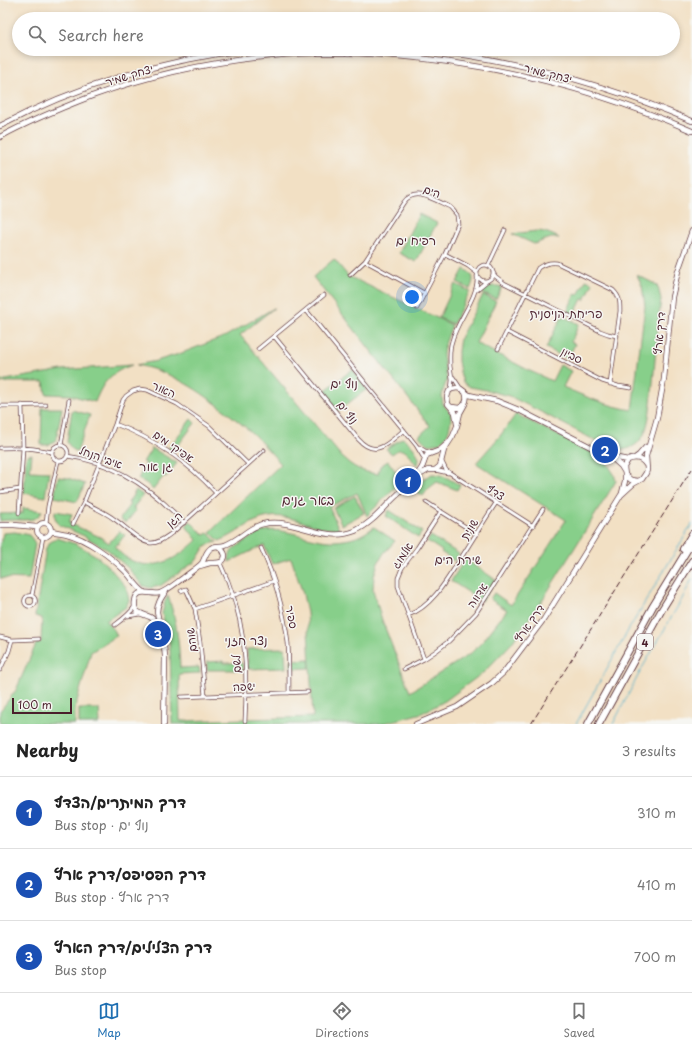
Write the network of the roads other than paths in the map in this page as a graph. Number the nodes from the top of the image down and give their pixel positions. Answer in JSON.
{"nodes":[{"id":1,"x":207,"y":56,"type":"edge"},
{"id":2,"x":272,"y":56,"type":"edge"},
{"id":3,"x":393,"y":56,"type":"edge"},
{"id":4,"x":472,"y":56,"type":"edge"},
{"id":5,"x":692,"y":121,"type":"edge"},
{"id":6,"x":0,"y":126,"type":"edge"},
{"id":7,"x":692,"y":131,"type":"edge"},
{"id":8,"x":0,"y":137,"type":"edge"},
{"id":9,"x":505,"y":230,"type":"dead end"},
{"id":10,"x":692,"y":230,"type":"edge"},
{"id":11,"x":445,"y":254,"type":"junction"},
{"id":12,"x":365,"y":261,"type":"junction"},
{"id":13,"x":468,"y":266,"type":"junction"},
{"id":14,"x":488,"y":266,"type":"junction"},
{"id":15,"x":480,"y":267,"type":"junction"},
{"id":16,"x":493,"y":272,"type":"junction"},
{"id":17,"x":477,"y":274,"type":"junction"},
{"id":18,"x":350,"y":275,"type":"dead end"},
{"id":19,"x":488,"y":281,"type":"junction"},
{"id":20,"x":504,"y":283,"type":"junction"},
{"id":21,"x":475,"y":292,"type":"junction"},
{"id":22,"x":424,"y":293,"type":"junction"},
{"id":23,"x":525,"y":293,"type":"junction"},
{"id":24,"x":324,"y":295,"type":"dead end"},
{"id":25,"x":417,"y":308,"type":"dead end"},
{"id":26,"x":306,"y":310,"type":"junction"},
{"id":27,"x":507,"y":332,"type":"junction"},
{"id":28,"x":274,"y":336,"type":"junction"},
{"id":29,"x":616,"y":336,"type":"junction"},
{"id":30,"x":258,"y":349,"type":"dead end"},
{"id":31,"x":498,"y":349,"type":"dead end"},
{"id":32,"x":453,"y":377,"type":"junction"},
{"id":33,"x":610,"y":384,"type":"junction"},
{"id":34,"x":631,"y":388,"type":"dead end"},
{"id":35,"x":463,"y":390,"type":"junction"},
{"id":36,"x":449,"y":391,"type":"junction"},
{"id":37,"x":486,"y":398,"type":"junction"},
{"id":38,"x":69,"y":400,"type":"dead end"},
{"id":39,"x":465,"y":403,"type":"junction"},
{"id":40,"x":22,"y":405,"type":"junction"},
{"id":41,"x":0,"y":406,"type":"edge"},
{"id":42,"x":46,"y":406,"type":"dead end"},
{"id":43,"x":451,"y":406,"type":"junction"},
{"id":44,"x":115,"y":424,"type":"junction"},
{"id":45,"x":457,"y":424,"type":"junction"},
{"id":46,"x":404,"y":430,"type":"junction"},
{"id":47,"x":651,"y":438,"type":"junction"},
{"id":48,"x":448,"y":444,"type":"junction"},
{"id":49,"x":416,"y":445,"type":"junction"},
{"id":50,"x":61,"y":446,"type":"junction"},
{"id":51,"x":0,"y":448,"type":"edge"},
{"id":52,"x":22,"y":448,"type":"junction"},
{"id":53,"x":264,"y":450,"type":"dead end"},
{"id":54,"x":52,"y":452,"type":"junction"},
{"id":55,"x":432,"y":453,"type":"junction"},
{"id":56,"x":67,"y":456,"type":"junction"},
{"id":57,"x":607,"y":456,"type":"junction"},
{"id":58,"x":635,"y":458,"type":"junction"},
{"id":59,"x":442,"y":460,"type":"junction"},
{"id":60,"x":628,"y":460,"type":"junction"},
{"id":61,"x":58,"y":461,"type":"junction"},
{"id":62,"x":425,"y":461,"type":"junction"},
{"id":63,"x":99,"y":464,"type":"junction"},
{"id":64,"x":248,"y":464,"type":"junction"},
{"id":65,"x":647,"y":466,"type":"junction"},
{"id":66,"x":433,"y":470,"type":"junction"},
{"id":67,"x":450,"y":473,"type":"junction"},
{"id":68,"x":625,"y":473,"type":"junction"},
{"id":69,"x":412,"y":480,"type":"junction"},
{"id":70,"x":638,"y":481,"type":"junction"},
{"id":71,"x":20,"y":489,"type":"junction"},
{"id":72,"x":0,"y":492,"type":"edge"},
{"id":73,"x":216,"y":493,"type":"junction"},
{"id":74,"x":622,"y":495,"type":"junction"},
{"id":75,"x":84,"y":502,"type":"junction"},
{"id":76,"x":426,"y":502,"type":"dead end"},
{"id":77,"x":496,"y":503,"type":"junction"},
{"id":78,"x":543,"y":509,"type":"dead end"},
{"id":79,"x":441,"y":511,"type":"junction"},
{"id":80,"x":19,"y":513,"type":"dead end"},
{"id":81,"x":46,"y":523,"type":"junction"},
{"id":82,"x":184,"y":523,"type":"junction"},
{"id":83,"x":73,"y":524,"type":"dead end"},
{"id":84,"x":0,"y":525,"type":"edge"},
{"id":85,"x":533,"y":526,"type":"junction"},
{"id":86,"x":37,"y":528,"type":"junction"},
{"id":87,"x":51,"y":531,"type":"junction"},
{"id":88,"x":477,"y":534,"type":"junction"},
{"id":89,"x":692,"y":534,"type":"edge"},
{"id":90,"x":43,"y":537,"type":"junction"},
{"id":91,"x":231,"y":542,"type":"junction"},
{"id":92,"x":692,"y":542,"type":"edge"},
{"id":93,"x":219,"y":547,"type":"junction"},
{"id":94,"x":261,"y":548,"type":"dead end"},
{"id":95,"x":207,"y":552,"type":"junction"},
{"id":96,"x":225,"y":556,"type":"junction"},
{"id":97,"x":692,"y":561,"type":"edge"},
{"id":98,"x":213,"y":563,"type":"junction"},
{"id":99,"x":220,"y":563,"type":"junction"},
{"id":100,"x":198,"y":567,"type":"junction"},
{"id":101,"x":274,"y":581,"type":"junction"},
{"id":102,"x":134,"y":582,"type":"junction"},
{"id":103,"x":170,"y":587,"type":"junction"},
{"id":104,"x":181,"y":591,"type":"dead end"},
{"id":105,"x":144,"y":592,"type":"junction"},
{"id":106,"x":153,"y":594,"type":"junction"},
{"id":107,"x":32,"y":595,"type":"dead end"},
{"id":108,"x":138,"y":595,"type":"junction"},
{"id":109,"x":234,"y":596,"type":"junction"},
{"id":110,"x":659,"y":596,"type":"junction"},
{"id":111,"x":134,"y":606,"type":"junction"},
{"id":112,"x":158,"y":606,"type":"junction"},
{"id":113,"x":196,"y":609,"type":"junction"},
{"id":114,"x":140,"y":614,"type":"junction"},
{"id":115,"x":146,"y":615,"type":"junction"},
{"id":116,"x":408,"y":615,"type":"junction"},
{"id":117,"x":126,"y":616,"type":"junction"},
{"id":118,"x":115,"y":625,"type":"dead end"},
{"id":119,"x":160,"y":627,"type":"junction"},
{"id":120,"x":0,"y":637,"type":"edge"},
{"id":121,"x":39,"y":639,"type":"dead end"},
{"id":122,"x":12,"y":640,"type":"junction"},
{"id":123,"x":424,"y":659,"type":"junction"},
{"id":124,"x":404,"y":669,"type":"dead end"},
{"id":125,"x":0,"y":670,"type":"edge"},
{"id":126,"x":308,"y":692,"type":"dead end"},
{"id":127,"x":289,"y":693,"type":"junction"},
{"id":128,"x":246,"y":695,"type":"junction"},
{"id":129,"x":205,"y":696,"type":"junction"},
{"id":130,"x":181,"y":697,"type":"dead end"},
{"id":131,"x":245,"y":721,"type":"dead end"},
{"id":132,"x":164,"y":724,"type":"edge"},
{"id":133,"x":416,"y":724,"type":"edge"},
{"id":134,"x":588,"y":724,"type":"edge"},
{"id":135,"x":599,"y":724,"type":"edge"}],
"edges":[{"from":1,"to":6,"type":"main road","name":"יצחק שמיר"},
{"from":2,"to":8,"type":"main road","name":"יצחק שמיר"},
{"from":3,"to":7,"type":"main road","name":"יצחק שמיר"},
{"from":4,"to":5,"type":"main road","name":"יצחק שמיר"},
{"from":9,"to":14,"type":"street"},
{"from":10,"to":47,"type":"main road","name":"דרך ארץ"},
{"from":11,"to":12,"type":"street","name":"הים"},
{"from":11,"to":13,"type":"street"},
{"from":11,"to":22,"type":"street","name":"הים"},
{"from":12,"to":18,"type":"street","name":"הים"},
{"from":12,"to":22,"type":"street"},
{"from":13,"to":15,"type":"street"},
{"from":13,"to":17,"type":"street"},
{"from":14,"to":15,"type":"street"},
{"from":14,"to":16,"type":"street"},
{"from":15,"to":17,"type":"street"},
{"from":16,"to":19,"type":"street"},
{"from":16,"to":20,"type":"street"},
{"from":17,"to":19,"type":"street"},
{"from":17,"to":21,"type":"street"},
{"from":19,"to":20,"type":"street"},
{"from":19,"to":21,"type":"street"},
{"from":20,"to":23,"type":"street"},
{"from":21,"to":32,"type":"street"},
{"from":22,"to":25,"type":"street","name":"הים"},
{"from":23,"to":27,"type":"street"},
{"from":23,"to":29,"type":"street"},
{"from":23,"to":29,"type":"street"},
{"from":24,"to":26,"type":"street"},
{"from":26,"to":28,"type":"street"},
{"from":26,"to":46,"type":"street"},
{"from":27,"to":31,"type":"street"},
{"from":27,"to":33,"type":"street","name":"סביון"},
{"from":28,"to":30,"type":"street"},
{"from":28,"to":46,"type":"street","name":"נוף ים"},
{"from":29,"to":33,"type":"street"},
{"from":32,"to":35,"type":"street"},
{"from":32,"to":36,"type":"street"},
{"from":33,"to":34,"type":"street","name":"סביון"},
{"from":35,"to":36,"type":"main road"},
{"from":35,"to":37,"type":"main road"},
{"from":35,"to":39,"type":"main road"},
{"from":36,"to":43,"type":"main road"},
{"from":37,"to":39,"type":"main road"},
{"from":37,"to":57,"type":"main road"},
{"from":38,"to":50,"type":"street"},
{"from":39,"to":43,"type":"main road"},
{"from":39,"to":45,"type":"main road"},
{"from":40,"to":41,"type":"street"},
{"from":40,"to":42,"type":"street"},
{"from":40,"to":52,"type":"street"},
{"from":43,"to":45,"type":"main road"},
{"from":44,"to":63,"type":"street","name":"האור"},
{"from":44,"to":64,"type":"street","name":"האור"},
{"from":44,"to":73,"type":"street","name":"אפיקי מים"},
{"from":45,"to":48,"type":"main road"},
{"from":46,"to":49,"type":"street"},
{"from":47,"to":58,"type":"main road","name":"דרך ארץ"},
{"from":47,"to":65,"type":"main road","name":"דרך ארץ"},
{"from":48,"to":55,"type":"main road"},
{"from":48,"to":59,"type":"main road"},
{"from":49,"to":55,"type":"street"},
{"from":49,"to":62,"type":"street"},
{"from":50,"to":54,"type":"street"},
{"from":50,"to":56,"type":"street"},
{"from":51,"to":52,"type":"street"},
{"from":52,"to":54,"type":"street"},
{"from":52,"to":71,"type":"street"},
{"from":53,"to":64,"type":"street","name":"הגן"},
{"from":54,"to":61,"type":"street"},
{"from":55,"to":59,"type":"main road"},
{"from":55,"to":62,"type":"main road"},
{"from":56,"to":61,"type":"street"},
{"from":56,"to":63,"type":"street","name":"איבי הנחל"},
{"from":57,"to":60,"type":"main road"},
{"from":57,"to":68,"type":"main road"},
{"from":58,"to":60,"type":"main road"},
{"from":58,"to":65,"type":"main road"},
{"from":59,"to":66,"type":"main road"},
{"from":59,"to":67,"type":"street","name":"צדף"},
{"from":60,"to":68,"type":"main road"},
{"from":61,"to":81,"type":"street"},
{"from":62,"to":66,"type":"main road"},
{"from":62,"to":69,"type":"main road"},
{"from":63,"to":75,"type":"street"},
{"from":63,"to":82,"type":"street","name":"איבי הנחל"},
{"from":64,"to":73,"type":"street","name":"הגן"},
{"from":65,"to":70,"type":"main road"},
{"from":66,"to":67,"type":"street","name":"צדף"},
{"from":66,"to":69,"type":"main road"},
{"from":67,"to":77,"type":"street","name":"צדף"},
{"from":68,"to":70,"type":"main road"},
{"from":68,"to":74,"type":"main road","name":"דרך ארץ"},
{"from":69,"to":91,"type":"main road"},
{"from":70,"to":74,"type":"main road","name":"דרך ארץ"},
{"from":71,"to":72,"type":"street"},
{"from":71,"to":80,"type":"street"},
{"from":73,"to":82,"type":"street","name":"הגן"},
{"from":74,"to":133,"type":"main road","name":"דרך ארץ"},
{"from":75,"to":82,"type":"street","name":"הגן"},
{"from":75,"to":83,"type":"street"},
{"from":76,"to":79,"type":"street"},
{"from":77,"to":85,"type":"street","name":"צדף"},
{"from":77,"to":88,"type":"street","name":"שונית"},
{"from":78,"to":85,"type":"street","name":"אדווה"},
{"from":79,"to":88,"type":"street"},
{"from":79,"to":116,"type":"street","name":"אלמוג"},
{"from":81,"to":86,"type":"main road"},
{"from":81,"to":87,"type":"main road"},
{"from":84,"to":86,"type":"main road"},
{"from":85,"to":123,"type":"street","name":"אדווה"},
{"from":86,"to":90,"type":"main road"},
{"from":87,"to":90,"type":"main road"},
{"from":87,"to":102,"type":"main road"},
{"from":88,"to":116,"type":"street","name":"שונית"},
{"from":89,"to":110,"type":"highway"},
{"from":90,"to":107,"type":"street"},
{"from":91,"to":93,"type":"main road"},
{"from":91,"to":96,"type":"main road"},
{"from":92,"to":110,"type":"highway","number":"4"},
{"from":93,"to":95,"type":"main road"},
{"from":93,"to":96,"type":"main road"},
{"from":94,"to":101,"type":"street","name":"ספיר"},
{"from":95,"to":98,"type":"main road"},
{"from":95,"to":100,"type":"main road"},
{"from":96,"to":99,"type":"main road"},
{"from":97,"to":135,"type":"highway","number":"4"},
{"from":98,"to":99,"type":"main road"},
{"from":98,"to":100,"type":"main road"},
{"from":99,"to":109,"type":"street","name":"לשם"},
{"from":100,"to":103,"type":"main road"},
{"from":101,"to":109,"type":"street"},
{"from":101,"to":127,"type":"street","name":"ספיר"},
{"from":102,"to":105,"type":"main road"},
{"from":102,"to":108,"type":"main road"},
{"from":103,"to":106,"type":"main road"},
{"from":103,"to":112,"type":"main road"},
{"from":104,"to":113,"type":"street","name":"שוהם"},
{"from":105,"to":106,"type":"main road"},
{"from":105,"to":108,"type":"main road"},
{"from":106,"to":112,"type":"main road"},
{"from":108,"to":111,"type":"main road"},
{"from":109,"to":113,"type":"street"},
{"from":109,"to":128,"type":"street","name":"לשם"},
{"from":110,"to":134,"type":"highway","number":"4"},
{"from":111,"to":114,"type":"main road"},
{"from":111,"to":117,"type":"street"},
{"from":112,"to":115,"type":"main road"},
{"from":112,"to":119,"type":"main road"},
{"from":113,"to":129,"type":"street","name":"שוהם"},
{"from":114,"to":115,"type":"main road"},
{"from":114,"to":117,"type":"street"},
{"from":115,"to":119,"type":"main road"},
{"from":116,"to":123,"type":"street","name":"אלמוג"},
{"from":117,"to":118,"type":"street"},
{"from":119,"to":132,"type":"main road"},
{"from":120,"to":122,"type":"street"},
{"from":121,"to":122,"type":"street"},
{"from":122,"to":125,"type":"street"},
{"from":123,"to":124,"type":"street","name":"אדווה"},
{"from":126,"to":127,"type":"street","name":"ישפה"},
{"from":127,"to":128,"type":"street","name":"ישפה"},
{"from":128,"to":129,"type":"street","name":"ישפה"},
{"from":128,"to":131,"type":"street","name":"לשם"},
{"from":129,"to":130,"type":"street","name":"ישפה"}]}
